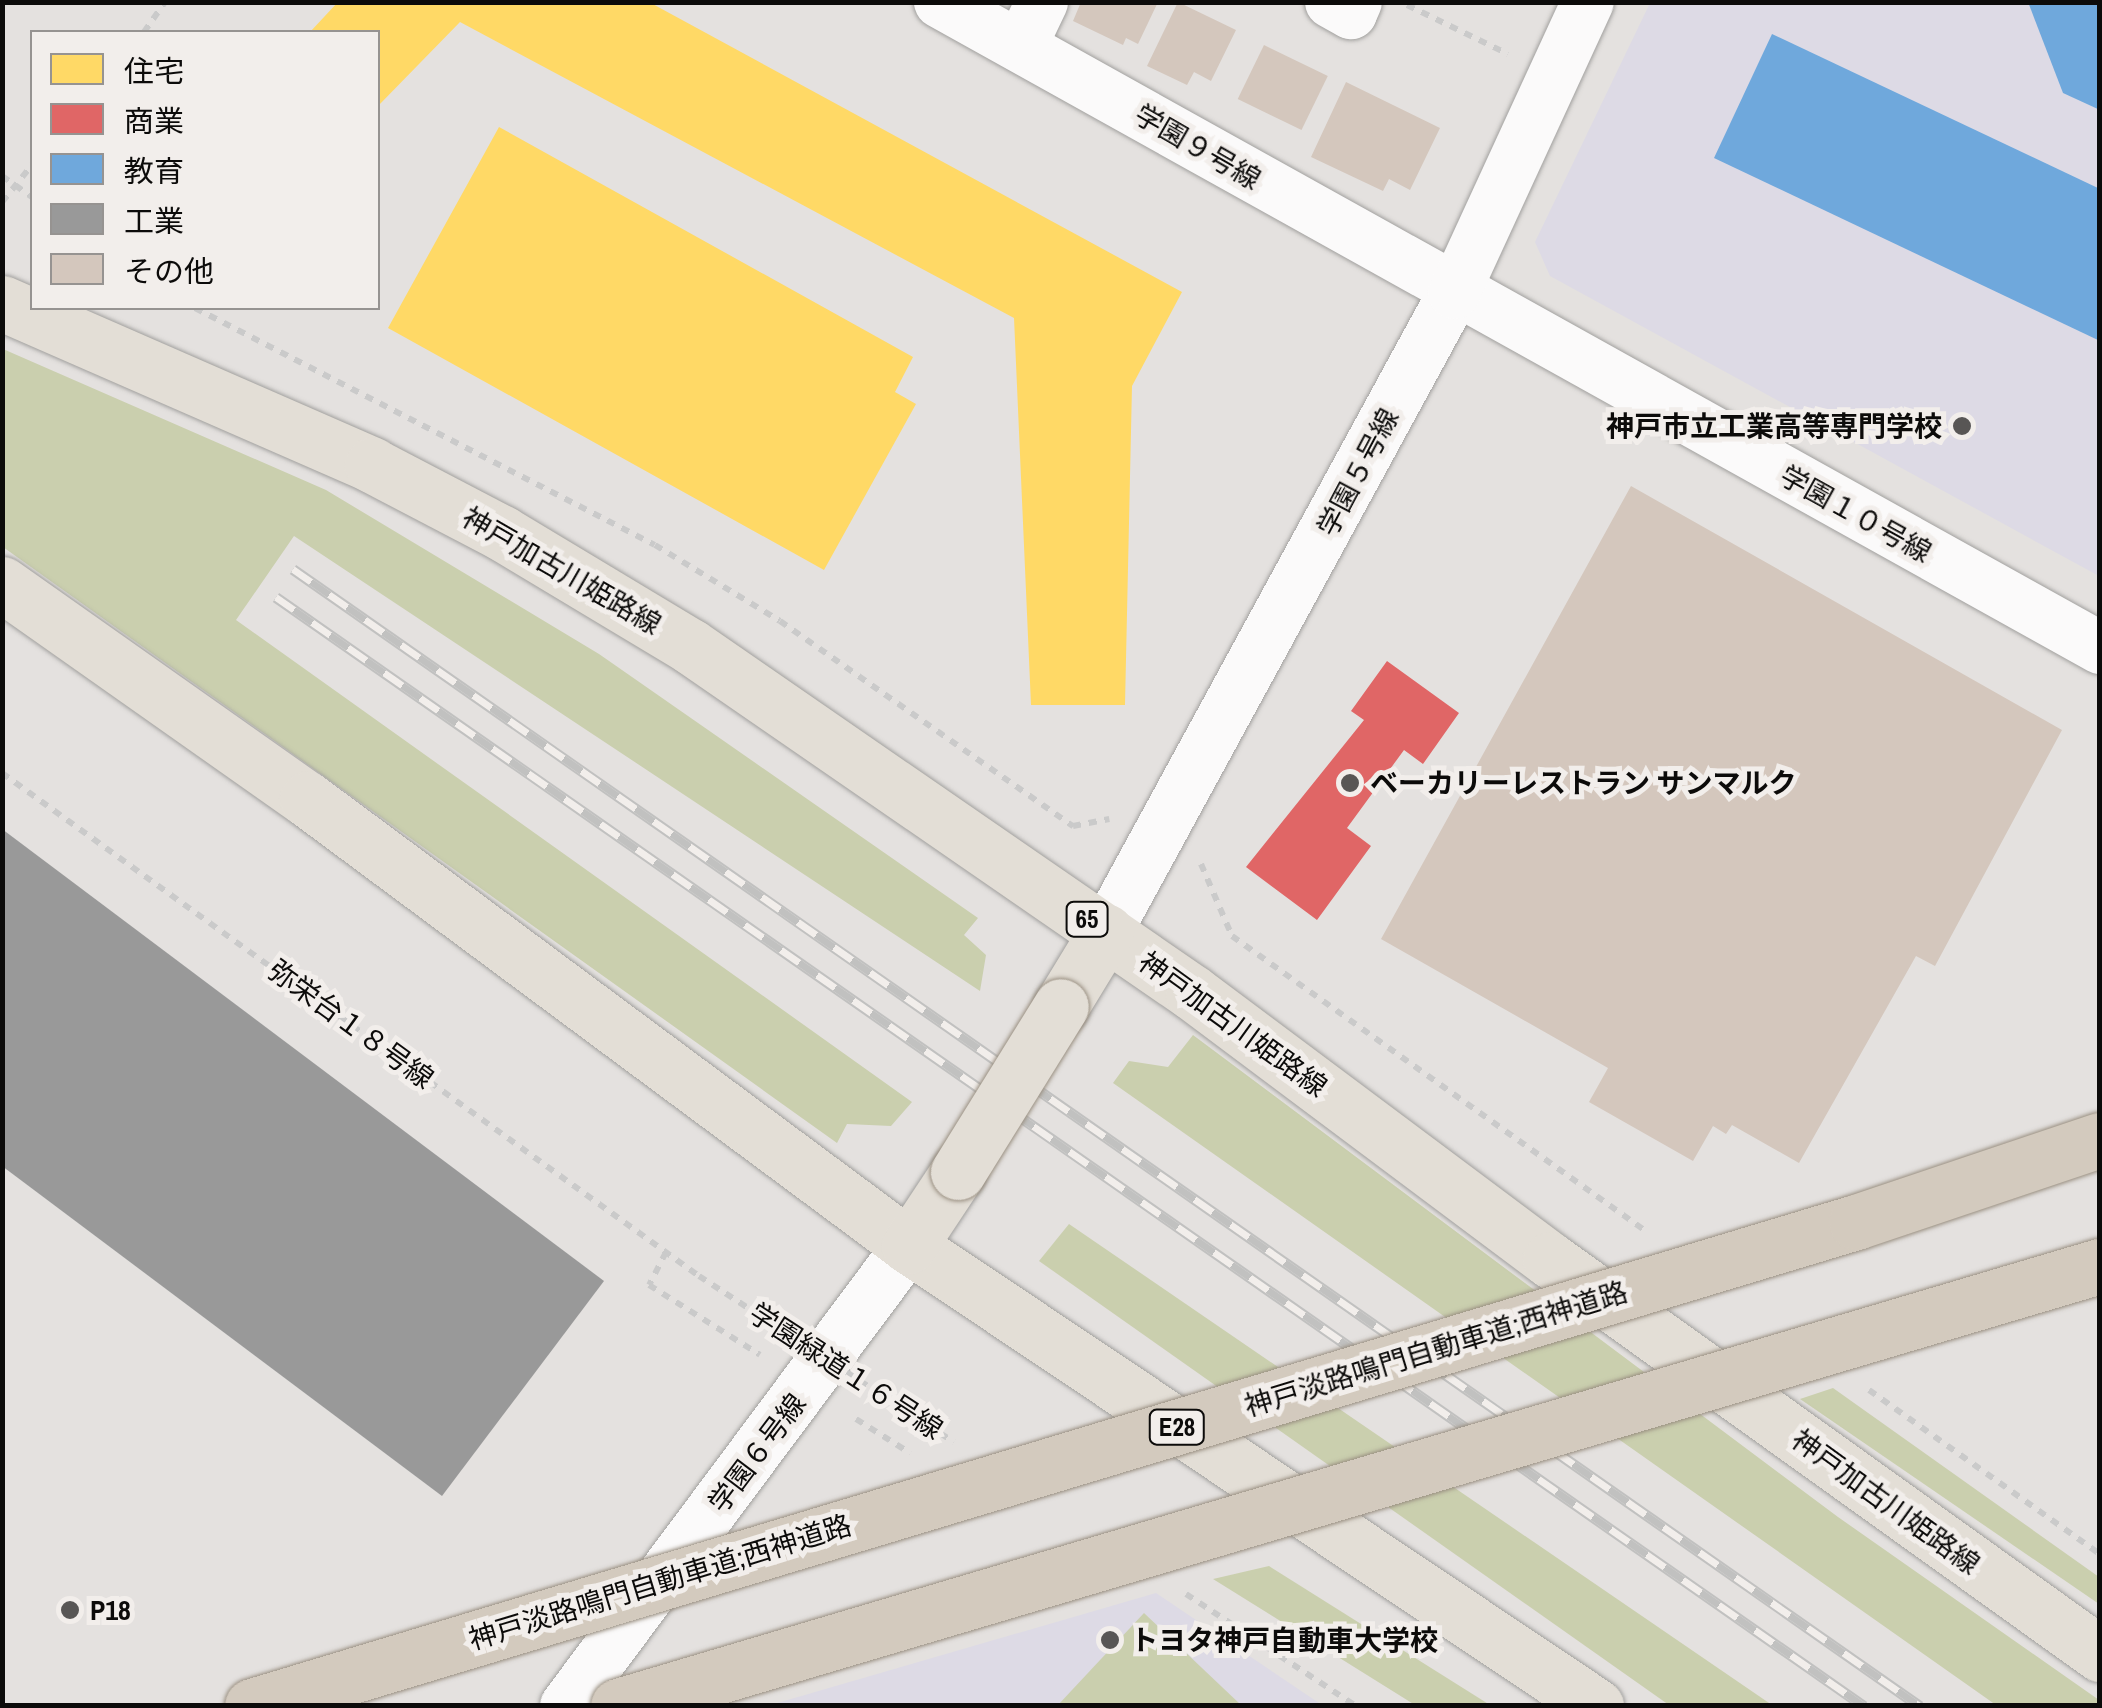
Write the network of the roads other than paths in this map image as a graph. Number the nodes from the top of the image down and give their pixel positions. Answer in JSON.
{"nodes":[{"id":1,"x":940,"y":2,"type":"edge"},
{"id":2,"x":1332,"y":2,"type":"edge"},
{"id":3,"x":1356,"y":2,"type":"edge"},
{"id":4,"x":1588,"y":2,"type":"edge"},
{"id":5,"x":1032,"y":24,"type":"edge"},
{"id":6,"x":1454,"y":293,"type":"junction"},
{"id":7,"x":2,"y":302,"type":"edge"},
{"id":8,"x":2,"y":584,"type":"edge"},
{"id":9,"x":2100,"y":648,"type":"edge"},
{"id":10,"x":1106,"y":932,"type":"junction"},
{"id":11,"x":2100,"y":1140,"type":"edge"},
{"id":12,"x":908,"y":1246,"type":"junction"},
{"id":13,"x":2100,"y":1266,"type":"edge"},
{"id":14,"x":2100,"y":1654,"type":"edge"},
{"id":15,"x":252,"y":1706,"type":"edge"},
{"id":16,"x":566,"y":1706,"type":"edge"},
{"id":17,"x":618,"y":1706,"type":"edge"},
{"id":18,"x":1596,"y":1706,"type":"edge"}],
"edges":[{"from":1,"to":5,"type":"street","name":"学園９号線"},
{"from":2,"to":3,"type":"street"},
{"from":4,"to":6,"type":"street","name":"学園５号線"},
{"from":5,"to":6,"type":"street","name":"学園９号線"},
{"from":6,"to":9,"type":"street","name":"学園１０号線"},
{"from":6,"to":10,"type":"street","name":"学園５号線"},
{"from":7,"to":10,"type":"main road","name":"神戸加古川姫路線","number":"65"},
{"from":8,"to":12,"type":"main road"},
{"from":10,"to":12,"type":"main road","bridge":true},
{"from":10,"to":14,"type":"main road","name":"神戸加古川姫路線","number":"65"},
{"from":11,"to":15,"type":"highway","name":"神戸淡路鳴門自動車道;西神道路","number":"E28","bridge":true},
{"from":12,"to":16,"type":"street","name":"学園６号線"},
{"from":12,"to":18,"type":"main road"},
{"from":13,"to":17,"type":"highway","bridge":true}]}
